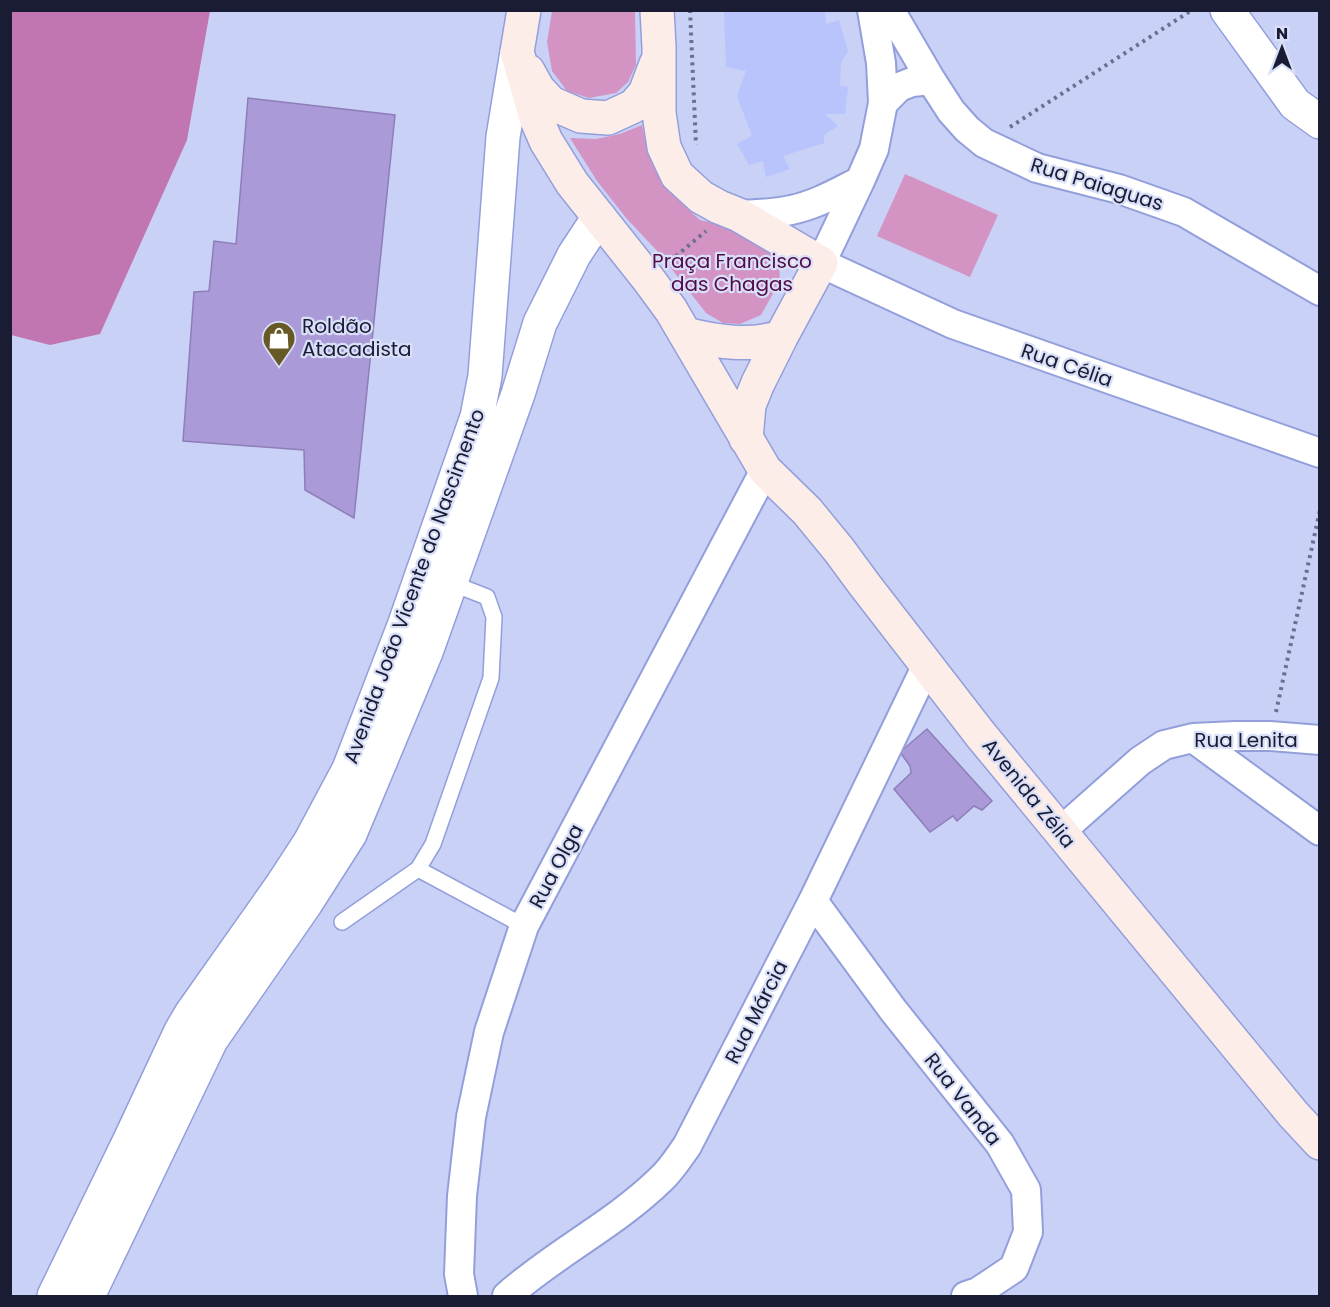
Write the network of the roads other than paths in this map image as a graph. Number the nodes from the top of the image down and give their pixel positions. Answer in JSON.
{"nodes":[{"id":1,"x":524,"y":10,"type":"edge"},
{"id":2,"x":657,"y":10,"type":"edge"},
{"id":3,"x":872,"y":10,"type":"edge"},
{"id":4,"x":890,"y":10,"type":"edge"},
{"id":5,"x":1227,"y":10,"type":"edge"},
{"id":6,"x":659,"y":47,"type":"junction"},
{"id":7,"x":517,"y":52,"type":"junction"},
{"id":8,"x":931,"y":80,"type":"junction"},
{"id":9,"x":883,"y":103,"type":"junction"},
{"id":10,"x":1320,"y":122,"type":"edge"},
{"id":11,"x":860,"y":181,"type":"junction"},
{"id":12,"x":739,"y":215,"type":"junction"},
{"id":13,"x":599,"y":217,"type":"junction"},
{"id":14,"x":821,"y":263,"type":"junction"},
{"id":15,"x":1320,"y":291,"type":"edge"},
{"id":16,"x":685,"y":334,"type":"junction"},
{"id":17,"x":781,"y":337,"type":"junction"},
{"id":18,"x":746,"y":439,"type":"junction"},
{"id":19,"x":1320,"y":453,"type":"edge"},
{"id":20,"x":765,"y":470,"type":"junction"},
{"id":21,"x":451,"y":583,"type":"junction"},
{"id":22,"x":927,"y":665,"type":"junction"},
{"id":23,"x":1193,"y":738,"type":"junction"},
{"id":24,"x":1320,"y":740,"type":"edge"},
{"id":25,"x":1061,"y":831,"type":"junction"},
{"id":26,"x":1320,"y":831,"type":"edge"},
{"id":27,"x":418,"y":869,"type":"junction"},
{"id":28,"x":813,"y":901,"type":"junction"},
{"id":29,"x":342,"y":922,"type":"dead end"},
{"id":30,"x":524,"y":926,"type":"junction"},
{"id":31,"x":1320,"y":1143,"type":"edge"},
{"id":32,"x":54,"y":1296,"type":"edge"},
{"id":33,"x":88,"y":1296,"type":"edge"},
{"id":34,"x":463,"y":1296,"type":"edge"},
{"id":35,"x":507,"y":1296,"type":"edge"},
{"id":36,"x":966,"y":1296,"type":"edge"}],
"edges":[{"from":1,"to":7,"type":"main road"},
{"from":2,"to":6,"type":"main road"},
{"from":3,"to":9,"type":"street"},
{"from":4,"to":8,"type":"street","name":"Rua Paiaguas"},
{"from":5,"to":10,"type":"street"},
{"from":6,"to":7,"type":"main road"},
{"from":6,"to":12,"type":"main road"},
{"from":7,"to":13,"type":"main road"},
{"from":7,"to":32,"type":"street","name":"Avenida João Vicente do Nascimento"},
{"from":8,"to":9,"type":"street"},
{"from":8,"to":15,"type":"street","name":"Rua Paiaguas"},
{"from":9,"to":11,"type":"street"},
{"from":11,"to":12,"type":"street"},
{"from":11,"to":14,"type":"street"},
{"from":12,"to":14,"type":"main road"},
{"from":13,"to":16,"type":"main road"},
{"from":13,"to":21,"type":"street","name":"Avenida João Vicente do Nascimento"},
{"from":14,"to":17,"type":"main road"},
{"from":14,"to":19,"type":"street","name":"Rua Célia"},
{"from":16,"to":17,"type":"main road"},
{"from":16,"to":18,"type":"main road","name":"Avenida Zélia"},
{"from":17,"to":18,"type":"main road"},
{"from":18,"to":20,"type":"main road","name":"Avenida Zélia"},
{"from":20,"to":22,"type":"main road","name":"Avenida Zélia"},
{"from":20,"to":30,"type":"street","name":"Rua Olga"},
{"from":21,"to":27,"type":"lane"},
{"from":21,"to":33,"type":"street","name":"Avenida João Vicente do Nascimento"},
{"from":22,"to":25,"type":"main road","name":"Avenida Zélia"},
{"from":22,"to":28,"type":"street","name":"Rua Márcia"},
{"from":23,"to":24,"type":"street","name":"Rua Lenita"},
{"from":23,"to":25,"type":"street","name":"Rua Lenita"},
{"from":23,"to":26,"type":"street"},
{"from":25,"to":31,"type":"main road","name":"Avenida Zélia"},
{"from":27,"to":29,"type":"lane"},
{"from":27,"to":30,"type":"lane"},
{"from":28,"to":35,"type":"street","name":"Rua Márcia"},
{"from":28,"to":36,"type":"street","name":"Rua Vanda"},
{"from":30,"to":34,"type":"street","name":"Rua Olga"}]}
